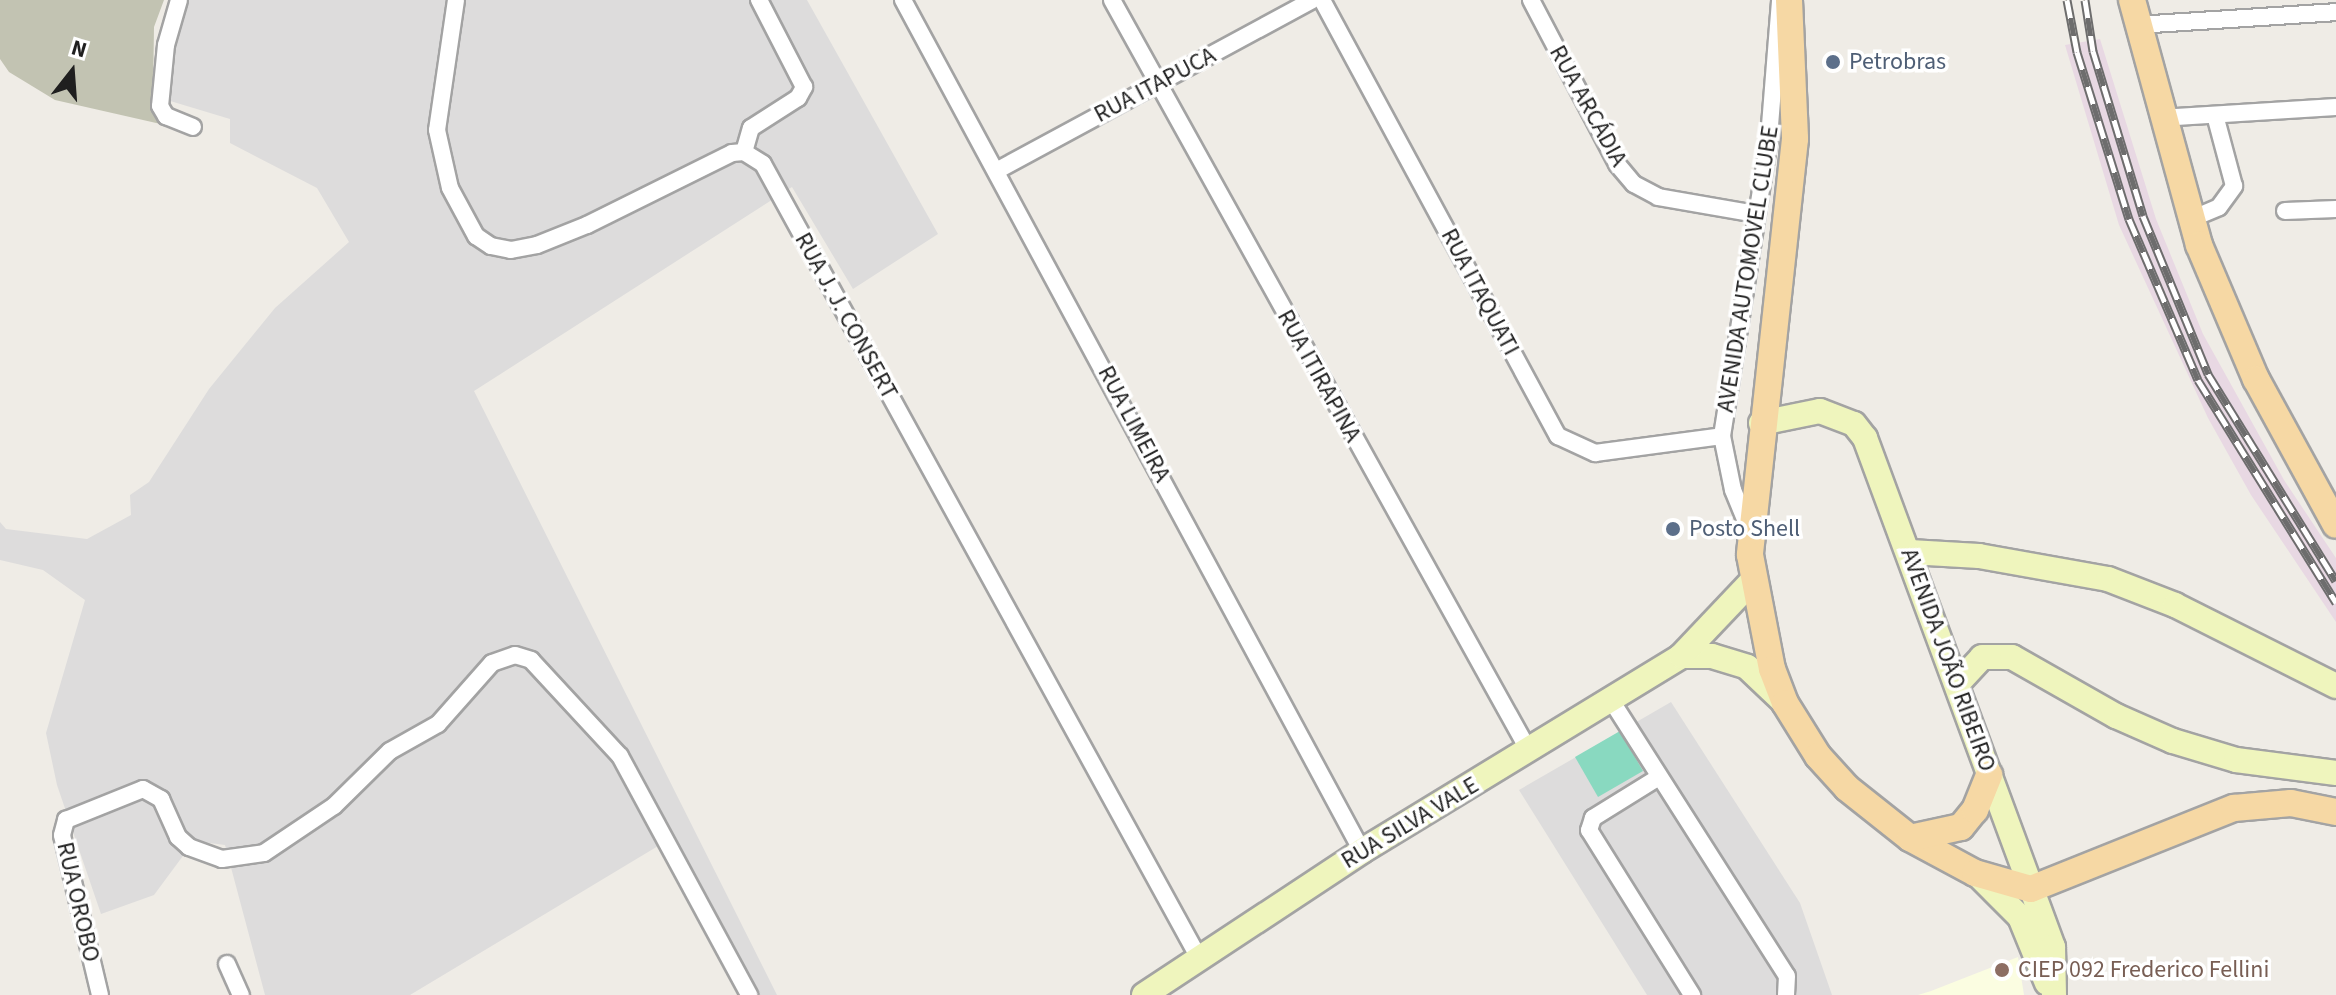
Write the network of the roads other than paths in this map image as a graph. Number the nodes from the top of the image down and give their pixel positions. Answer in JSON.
{"nodes":[{"id":1,"x":179,"y":0,"type":"edge"},
{"id":2,"x":456,"y":0,"type":"edge"},
{"id":3,"x":759,"y":0,"type":"edge"},
{"id":4,"x":903,"y":0,"type":"edge"},
{"id":5,"x":1112,"y":0,"type":"edge"},
{"id":6,"x":1312,"y":0,"type":"edge"},
{"id":7,"x":1322,"y":0,"type":"edge"},
{"id":8,"x":1531,"y":0,"type":"edge"},
{"id":9,"x":1780,"y":0,"type":"edge"},
{"id":10,"x":1789,"y":0,"type":"edge"},
{"id":11,"x":2336,"y":12,"type":"edge"},
{"id":12,"x":2134,"y":13,"type":"edge"},
{"id":13,"x":1156,"y":84,"type":"junction"},
{"id":14,"x":2336,"y":107,"type":"edge"},
{"id":15,"x":2215,"y":115,"type":"junction"},
{"id":16,"x":2160,"y":118,"type":"junction"},
{"id":17,"x":193,"y":127,"type":"dead end"},
{"id":18,"x":744,"y":152,"type":"junction"},
{"id":19,"x":998,"y":170,"type":"junction"},
{"id":20,"x":2336,"y":209,"type":"edge"},
{"id":21,"x":2285,"y":211,"type":"dead end"},
{"id":22,"x":1755,"y":214,"type":"junction"},
{"id":23,"x":2191,"y":219,"type":"junction"},
{"id":24,"x":1761,"y":423,"type":"junction"},
{"id":25,"x":1722,"y":436,"type":"junction"},
{"id":26,"x":2336,"y":525,"type":"edge"},
{"id":27,"x":1751,"y":534,"type":"junction"},
{"id":28,"x":1910,"y":552,"type":"junction"},
{"id":29,"x":1753,"y":580,"type":"junction"},
{"id":30,"x":1681,"y":656,"type":"junction"},
{"id":31,"x":1958,"y":683,"type":"junction"},
{"id":32,"x":2336,"y":686,"type":"edge"},
{"id":33,"x":1611,"y":700,"type":"junction"},
{"id":34,"x":1785,"y":703,"type":"junction"},
{"id":35,"x":1529,"y":751,"type":"junction"},
{"id":36,"x":2336,"y":773,"type":"edge"},
{"id":37,"x":1989,"y":775,"type":"junction"},
{"id":38,"x":1659,"y":777,"type":"junction"},
{"id":39,"x":2336,"y":812,"type":"edge"},
{"id":40,"x":1910,"y":838,"type":"junction"},
{"id":41,"x":1362,"y":851,"type":"junction"},
{"id":42,"x":1976,"y":873,"type":"junction"},
{"id":43,"x":2031,"y":889,"type":"junction"},
{"id":44,"x":1200,"y":960,"type":"junction"},
{"id":45,"x":227,"y":964,"type":"dead end"},
{"id":46,"x":100,"y":995,"type":"edge"},
{"id":47,"x":241,"y":995,"type":"edge"},
{"id":48,"x":749,"y":995,"type":"edge"},
{"id":49,"x":1144,"y":995,"type":"edge"},
{"id":50,"x":1692,"y":995,"type":"edge"},
{"id":51,"x":1786,"y":995,"type":"edge"},
{"id":52,"x":2052,"y":995,"type":"edge"}],
"edges":[{"from":1,"to":17,"type":"street"},
{"from":2,"to":18,"type":"street"},
{"from":3,"to":18,"type":"street"},
{"from":4,"to":19,"type":"street","name":"RUA LIMEIRA"},
{"from":5,"to":13,"type":"street","name":"RUA ITIRAPINA"},
{"from":6,"to":13,"type":"street","name":"RUA ITAPUCA"},
{"from":7,"to":25,"type":"street","name":"RUA ITAQUATI"},
{"from":8,"to":22,"type":"street","name":"RUA ARCÁDIA"},
{"from":9,"to":22,"type":"street","name":"AVENIDA AUTOMOVEL CLUBE"},
{"from":10,"to":24,"type":"main road"},
{"from":11,"to":12,"type":"street"},
{"from":12,"to":16,"type":"main road"},
{"from":13,"to":19,"type":"street","name":"RUA ITAPUCA"},
{"from":13,"to":35,"type":"street","name":"RUA ITIRAPINA"},
{"from":14,"to":15,"type":"street"},
{"from":15,"to":16,"type":"street"},
{"from":15,"to":23,"type":"street"},
{"from":16,"to":23,"type":"main road"},
{"from":18,"to":44,"type":"street","name":"RUA J. J. CONSERT"},
{"from":19,"to":41,"type":"street","name":"RUA LIMEIRA"},
{"from":20,"to":21,"type":"street"},
{"from":22,"to":25,"type":"street","name":"AVENIDA AUTOMOVEL CLUBE"},
{"from":23,"to":26,"type":"main road"},
{"from":24,"to":27,"type":"main road"},
{"from":24,"to":28,"type":"main road","name":"AVENIDA JOÃO RIBEIRO"},
{"from":25,"to":27,"type":"street","name":"AVENIDA AUTOMOVEL CLUBE"},
{"from":27,"to":29,"type":"main road"},
{"from":28,"to":31,"type":"main road","name":"AVENIDA JOÃO RIBEIRO"},
{"from":28,"to":32,"type":"main road"},
{"from":29,"to":30,"type":"main road","name":"RUA SILVA VALE"},
{"from":29,"to":34,"type":"main road"},
{"from":30,"to":33,"type":"main road","name":"RUA SILVA VALE"},
{"from":30,"to":34,"type":"main road"},
{"from":31,"to":36,"type":"main road"},
{"from":31,"to":37,"type":"main road","name":"AVENIDA JOÃO RIBEIRO"},
{"from":33,"to":35,"type":"main road","name":"RUA SILVA VALE"},
{"from":33,"to":38,"type":"street"},
{"from":34,"to":40,"type":"main road"},
{"from":35,"to":41,"type":"main road","name":"RUA SILVA VALE"},
{"from":37,"to":40,"type":"main road"},
{"from":37,"to":43,"type":"main road","name":"AVENIDA JOÃO RIBEIRO"},
{"from":38,"to":50,"type":"street"},
{"from":38,"to":51,"type":"street"},
{"from":39,"to":43,"type":"main road"},
{"from":40,"to":42,"type":"main road"},
{"from":41,"to":44,"type":"main road","name":"RUA SILVA VALE"},
{"from":42,"to":43,"type":"main road"},
{"from":42,"to":52,"type":"main road","name":"AVENIDA JOÃO RIBEIRO"},
{"from":43,"to":52,"type":"main road","name":"AVENIDA JOÃO RIBEIRO"},
{"from":44,"to":49,"type":"main road","name":"RUA SILVA VALE"},
{"from":45,"to":47,"type":"street"},
{"from":46,"to":48,"type":"street","name":"RUA OROBO"}]}
